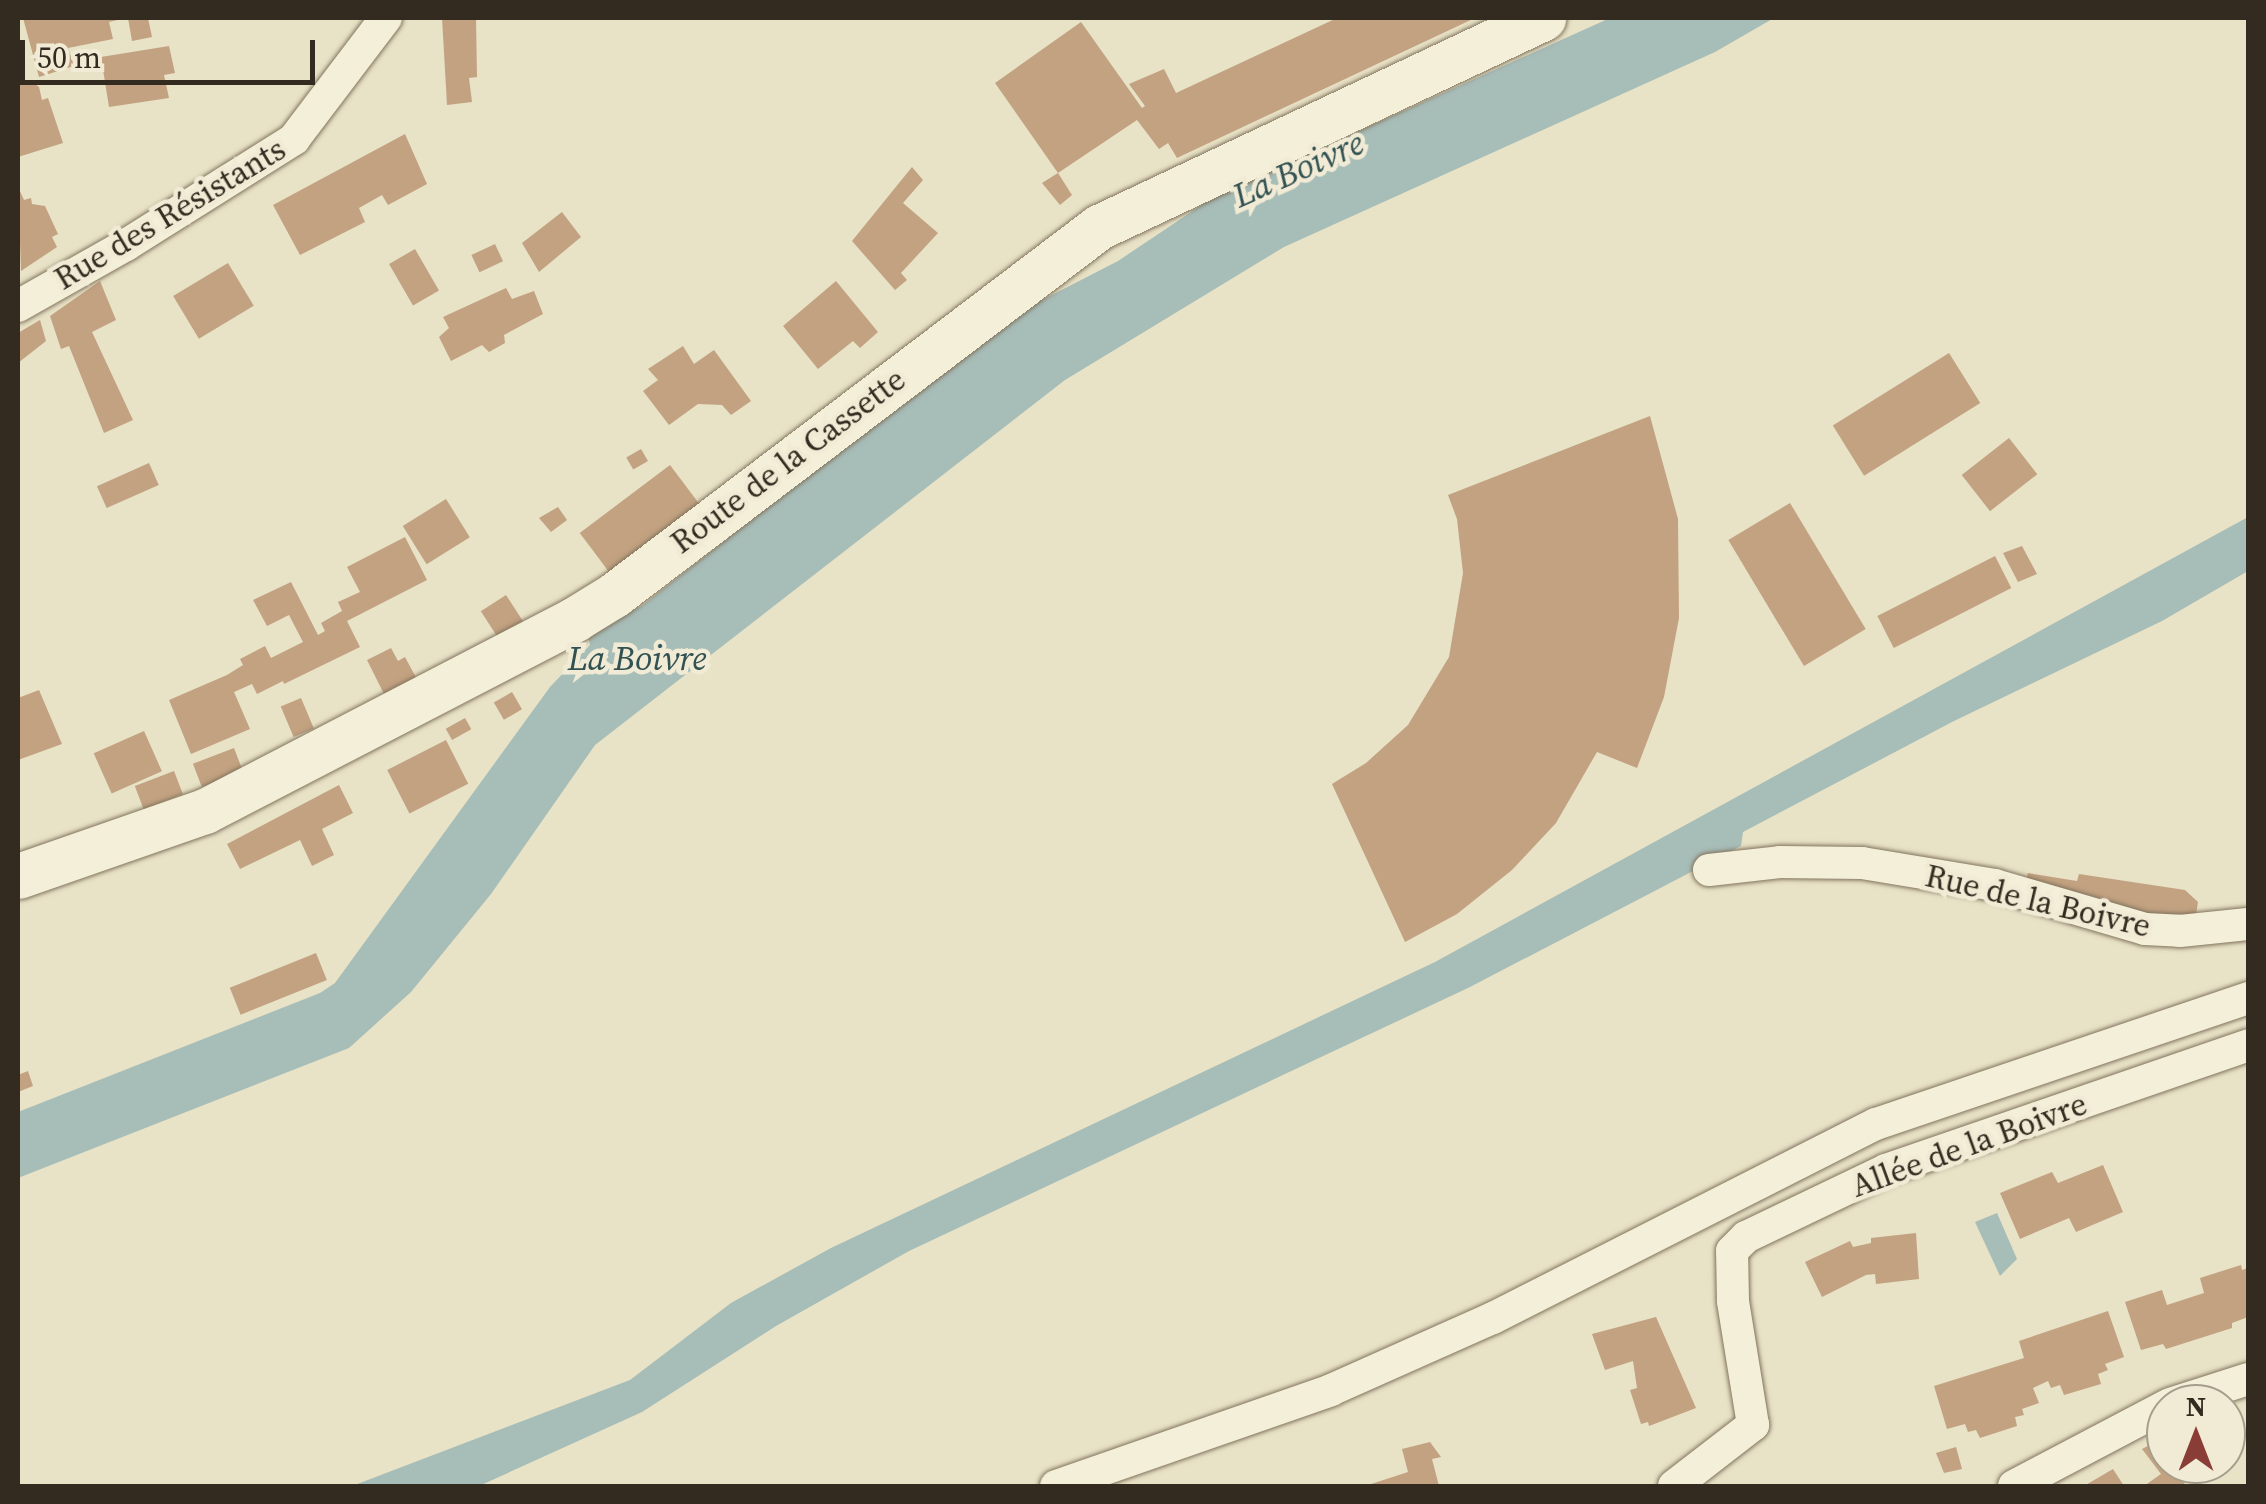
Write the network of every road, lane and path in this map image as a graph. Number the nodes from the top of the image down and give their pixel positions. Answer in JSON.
{"nodes":[{"id":1,"x":386,"y":18,"type":"edge"},
{"id":2,"x":1543,"y":18,"type":"edge"},
{"id":3,"x":18,"y":306,"type":"edge"},
{"id":4,"x":1709,"y":870,"type":"dead end"},
{"id":5,"x":18,"y":876,"type":"edge"},
{"id":6,"x":2248,"y":924,"type":"edge"},
{"id":7,"x":2248,"y":998,"type":"edge"},
{"id":8,"x":2248,"y":1046,"type":"edge"},
{"id":9,"x":2146,"y":1417,"type":"edge"},
{"id":10,"x":1056,"y":1486,"type":"edge"},
{"id":11,"x":1674,"y":1486,"type":"edge"},
{"id":12,"x":2014,"y":1486,"type":"edge"}],
"edges":[{"from":1,"to":3,"type":"street","name":"Rue des Résistants"},
{"from":2,"to":5,"type":"street","name":"Route de la Cassette"},
{"from":4,"to":6,"type":"street","name":"Rue de la Boivre"},
{"from":7,"to":10,"type":"street"},
{"from":8,"to":11,"type":"street","name":"Allée de la Boivre"},
{"from":9,"to":12,"type":"street"}]}
